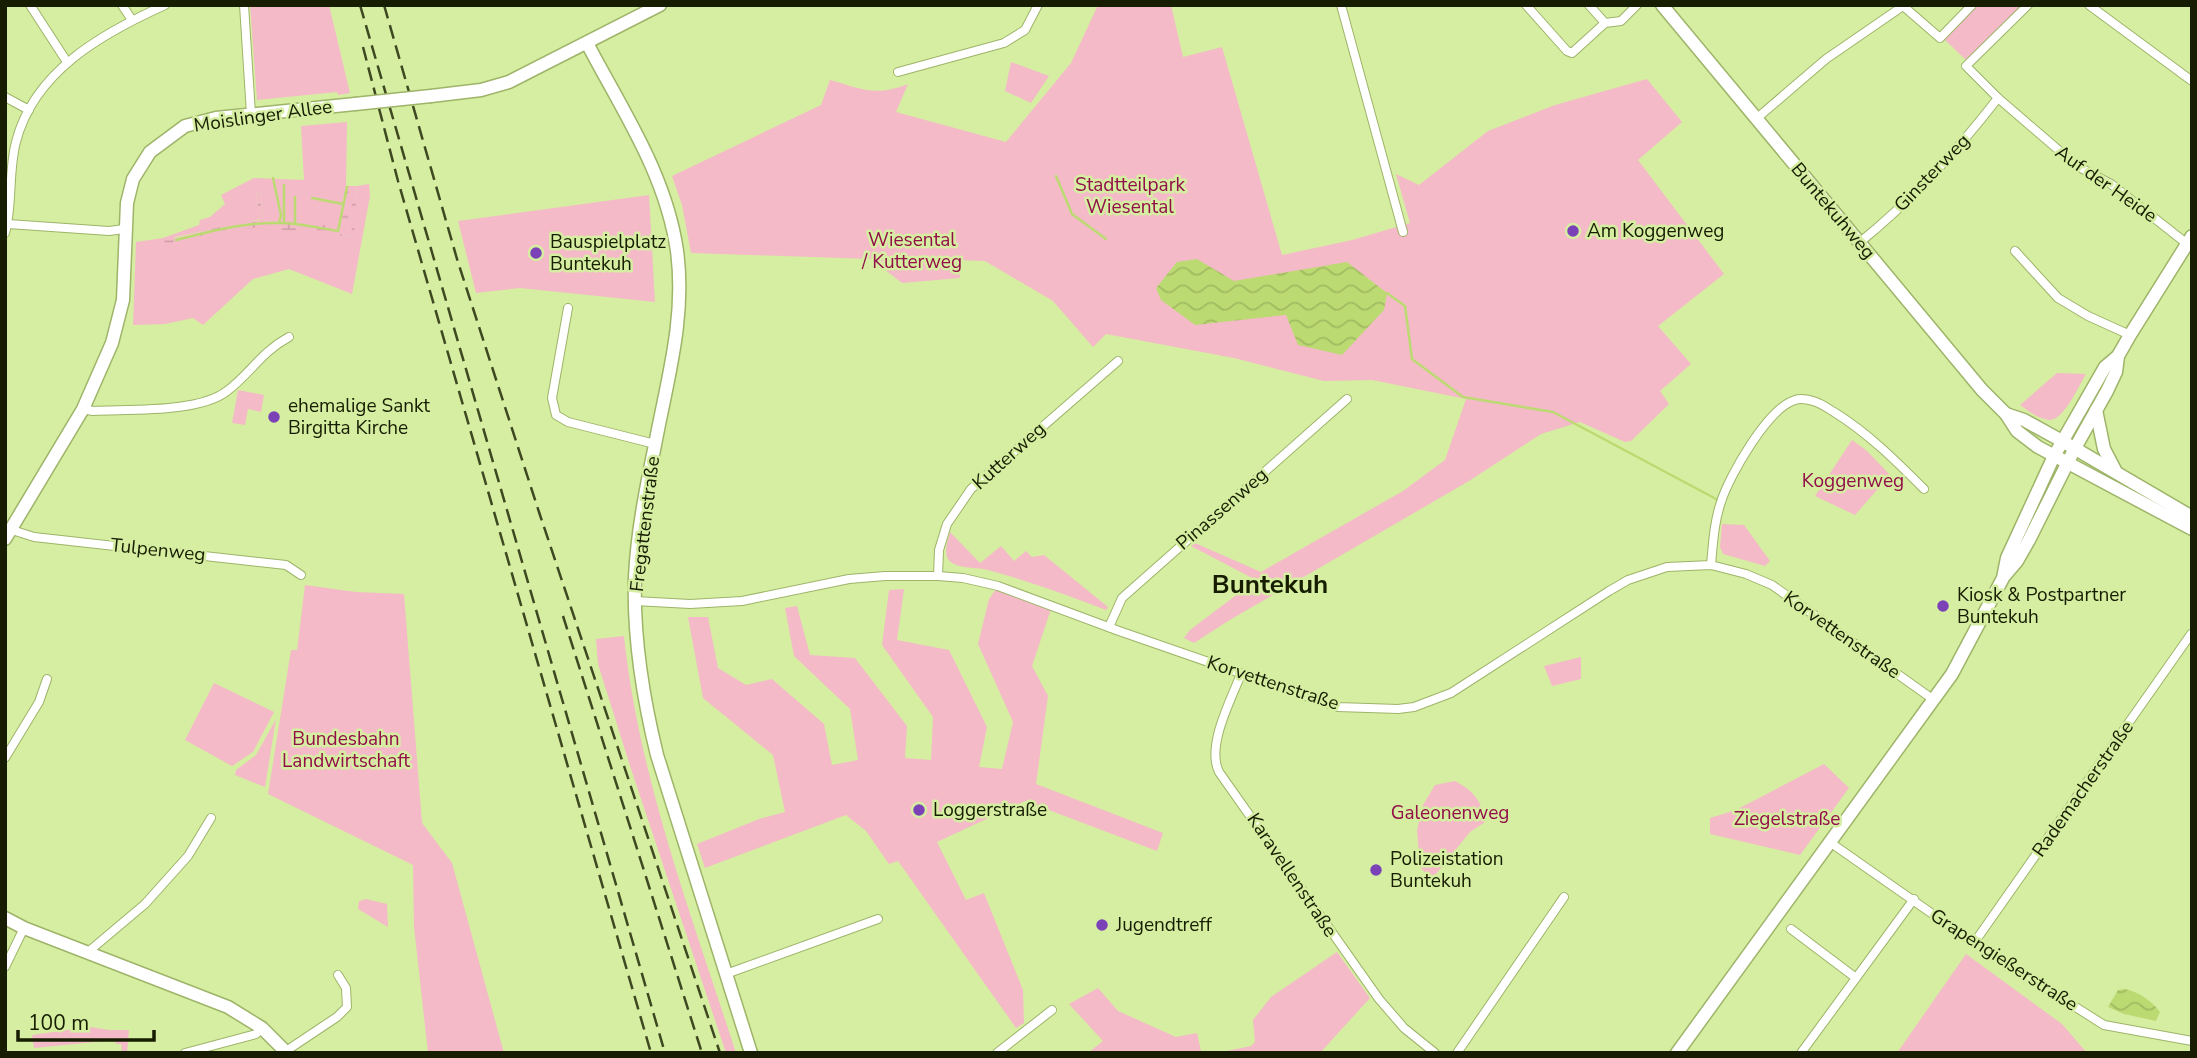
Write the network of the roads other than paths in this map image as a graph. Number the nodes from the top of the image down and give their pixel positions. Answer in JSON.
{"nodes":[{"id":1,"x":30,"y":5,"type":"edge"},
{"id":2,"x":122,"y":5,"type":"edge"},
{"id":3,"x":166,"y":5,"type":"edge"},
{"id":4,"x":244,"y":5,"type":"edge"},
{"id":5,"x":660,"y":5,"type":"edge"},
{"id":6,"x":1038,"y":5,"type":"edge"},
{"id":7,"x":1341,"y":5,"type":"edge"},
{"id":8,"x":1526,"y":5,"type":"edge"},
{"id":9,"x":1589,"y":5,"type":"edge"},
{"id":10,"x":1637,"y":5,"type":"edge"},
{"id":11,"x":1662,"y":5,"type":"edge"},
{"id":12,"x":1972,"y":5,"type":"edge"},
{"id":13,"x":2028,"y":5,"type":"edge"},
{"id":14,"x":2089,"y":5,"type":"edge"},
{"id":15,"x":1902,"y":6,"type":"edge"},
{"id":16,"x":132,"y":20,"type":"junction"},
{"id":17,"x":1605,"y":23,"type":"junction"},
{"id":18,"x":587,"y":43,"type":"junction"},
{"id":19,"x":67,"y":62,"type":"junction"},
{"id":20,"x":898,"y":72,"type":"dead end"},
{"id":21,"x":2192,"y":82,"type":"edge"},
{"id":22,"x":5,"y":97,"type":"edge"},
{"id":23,"x":1998,"y":98,"type":"junction"},
{"id":24,"x":29,"y":110,"type":"junction"},
{"id":25,"x":251,"y":114,"type":"junction"},
{"id":26,"x":1756,"y":119,"type":"junction"},
{"id":27,"x":8,"y":179,"type":"edge"},
{"id":28,"x":6,"y":229,"type":"edge"},
{"id":29,"x":124,"y":229,"type":"junction"},
{"id":30,"x":1403,"y":232,"type":"dead end"},
{"id":31,"x":2189,"y":239,"type":"edge"},
{"id":32,"x":1860,"y":243,"type":"junction"},
{"id":33,"x":2015,"y":251,"type":"dead end"},
{"id":34,"x":568,"y":308,"type":"dead end"},
{"id":35,"x":2130,"y":335,"type":"junction"},
{"id":36,"x":289,"y":337,"type":"dead end"},
{"id":37,"x":2118,"y":356,"type":"junction"},
{"id":38,"x":1118,"y":361,"type":"dead end"},
{"id":39,"x":1347,"y":399,"type":"dead end"},
{"id":40,"x":83,"y":409,"type":"junction"},
{"id":41,"x":2096,"y":410,"type":"junction"},
{"id":42,"x":2006,"y":414,"type":"junction"},
{"id":43,"x":2062,"y":440,"type":"junction"},
{"id":44,"x":655,"y":444,"type":"junction"},
{"id":45,"x":2075,"y":448,"type":"junction"},
{"id":46,"x":2054,"y":456,"type":"junction"},
{"id":47,"x":2068,"y":463,"type":"junction"},
{"id":48,"x":2115,"y":471,"type":"junction"},
{"id":49,"x":1924,"y":489,"type":"dead end"},
{"id":50,"x":2192,"y":517,"type":"edge"},
{"id":51,"x":2192,"y":529,"type":"edge"},
{"id":52,"x":9,"y":535,"type":"edge"},
{"id":53,"x":1711,"y":565,"type":"junction"},
{"id":54,"x":301,"y":575,"type":"dead end"},
{"id":55,"x":938,"y":576,"type":"junction"},
{"id":56,"x":2003,"y":578,"type":"junction"},
{"id":57,"x":635,"y":601,"type":"junction"},
{"id":58,"x":1109,"y":627,"type":"junction"},
{"id":59,"x":2191,"y":634,"type":"edge"},
{"id":60,"x":1241,"y":674,"type":"junction"},
{"id":61,"x":47,"y":679,"type":"dead end"},
{"id":62,"x":1934,"y":700,"type":"junction"},
{"id":63,"x":5,"y":758,"type":"edge"},
{"id":64,"x":211,"y":818,"type":"dead end"},
{"id":65,"x":1831,"y":843,"type":"junction"},
{"id":66,"x":1564,"y":897,"type":"dead end"},
{"id":67,"x":1913,"y":899,"type":"junction"},
{"id":68,"x":878,"y":919,"type":"dead end"},
{"id":69,"x":14,"y":923,"type":"edge"},
{"id":70,"x":1791,"y":929,"type":"dead end"},
{"id":71,"x":1974,"y":943,"type":"junction"},
{"id":72,"x":88,"y":952,"type":"junction"},
{"id":73,"x":5,"y":967,"type":"edge"},
{"id":74,"x":726,"y":974,"type":"junction"},
{"id":75,"x":338,"y":975,"type":"dead end"},
{"id":76,"x":1856,"y":978,"type":"junction"},
{"id":77,"x":1052,"y":1010,"type":"dead end"},
{"id":78,"x":262,"y":1028,"type":"junction"},
{"id":79,"x":2192,"y":1041,"type":"edge"},
{"id":80,"x":287,"y":1052,"type":"edge"},
{"id":81,"x":185,"y":1053,"type":"edge"},
{"id":82,"x":751,"y":1053,"type":"edge"},
{"id":83,"x":997,"y":1053,"type":"edge"},
{"id":84,"x":1435,"y":1053,"type":"edge"},
{"id":85,"x":1457,"y":1053,"type":"edge"},
{"id":86,"x":1677,"y":1053,"type":"edge"},
{"id":87,"x":1801,"y":1053,"type":"edge"}],
"edges":[{"from":1,"to":19,"type":"street"},
{"from":2,"to":16,"type":"street"},
{"from":3,"to":16,"type":"street"},
{"from":4,"to":25,"type":"street"},
{"from":5,"to":18,"type":"main road","name":"Moislinger Allee"},
{"from":6,"to":20,"type":"street"},
{"from":7,"to":30,"type":"street"},
{"from":8,"to":17,"type":"street"},
{"from":9,"to":17,"type":"street"},
{"from":10,"to":17,"type":"street"},
{"from":11,"to":26,"type":"main road","name":"Buntekuhweg"},
{"from":12,"to":15,"type":"street"},
{"from":13,"to":23,"type":"street","name":"Auf der Heide"},
{"from":14,"to":21,"type":"street"},
{"from":15,"to":26,"type":"street"},
{"from":16,"to":19,"type":"street"},
{"from":18,"to":25,"type":"main road","name":"Moislinger Allee","bridge":true},
{"from":18,"to":44,"type":"main road","name":"Fregattenstraße"},
{"from":19,"to":24,"type":"street"},
{"from":22,"to":24,"type":"street"},
{"from":23,"to":31,"type":"street","name":"Auf der Heide"},
{"from":23,"to":32,"type":"street","name":"Ginsterweg"},
{"from":24,"to":27,"type":"street"},
{"from":25,"to":29,"type":"main road","name":"Moislinger Allee"},
{"from":26,"to":32,"type":"main road","name":"Buntekuhweg"},
{"from":27,"to":28,"type":"street"},
{"from":28,"to":29,"type":"street"},
{"from":29,"to":40,"type":"main road","name":"Moislinger Allee"},
{"from":31,"to":35,"type":"main road"},
{"from":32,"to":42,"type":"main road","name":"Buntekuhweg"},
{"from":33,"to":35,"type":"street"},
{"from":34,"to":44,"type":"street"},
{"from":35,"to":37,"type":"main road"},
{"from":36,"to":40,"type":"street"},
{"from":37,"to":41,"type":"main road"},
{"from":37,"to":43,"type":"main road"},
{"from":38,"to":55,"type":"street","name":"Kutterweg"},
{"from":39,"to":58,"type":"street","name":"Pinassenweg"},
{"from":40,"to":52,"type":"main road","name":"Moislinger Allee"},
{"from":41,"to":45,"type":"main road"},
{"from":41,"to":48,"type":"main road"},
{"from":42,"to":43,"type":"main road","name":"Buntekuhweg"},
{"from":42,"to":46,"type":"main road","name":"Buntekuhweg"},
{"from":43,"to":45,"type":"main road","name":"Buntekuhweg"},
{"from":43,"to":46,"type":"main road"},
{"from":44,"to":57,"type":"main road","name":"Fregattenstraße"},
{"from":45,"to":47,"type":"main road"},
{"from":45,"to":48,"type":"main road","name":"Buntekuhweg"},
{"from":46,"to":47,"type":"main road","name":"Buntekuhweg"},
{"from":46,"to":56,"type":"main road"},
{"from":47,"to":51,"type":"main road","name":"Buntekuhweg"},
{"from":47,"to":56,"type":"main road"},
{"from":48,"to":50,"type":"main road","name":"Buntekuhweg"},
{"from":49,"to":53,"type":"street"},
{"from":52,"to":54,"type":"street","name":"Tulpenweg"},
{"from":53,"to":60,"type":"street","name":"Korvettenstraße"},
{"from":53,"to":62,"type":"street","name":"Korvettenstraße"},
{"from":55,"to":57,"type":"street","name":"Korvettenstraße"},
{"from":55,"to":58,"type":"street","name":"Korvettenstraße"},
{"from":56,"to":62,"type":"main road"},
{"from":57,"to":74,"type":"main road","name":"Fregattenstraße"},
{"from":58,"to":60,"type":"street","name":"Korvettenstraße"},
{"from":59,"to":71,"type":"street","name":"Rademacherstraße"},
{"from":60,"to":84,"type":"street","name":"Karavellenstraße"},
{"from":61,"to":63,"type":"street"},
{"from":62,"to":65,"type":"main road"},
{"from":64,"to":72,"type":"street"},
{"from":65,"to":67,"type":"street","name":"Grapengießerstraße"},
{"from":65,"to":86,"type":"main road"},
{"from":66,"to":85,"type":"street"},
{"from":67,"to":71,"type":"street","name":"Grapengießerstraße"},
{"from":67,"to":76,"type":"street"},
{"from":68,"to":74,"type":"street"},
{"from":69,"to":72,"type":"main road"},
{"from":69,"to":73,"type":"street"},
{"from":70,"to":76,"type":"street"},
{"from":71,"to":79,"type":"street","name":"Grapengießerstraße"},
{"from":72,"to":78,"type":"main road"},
{"from":74,"to":82,"type":"main road","name":"Fregattenstraße"},
{"from":75,"to":80,"type":"street"},
{"from":76,"to":87,"type":"street"},
{"from":77,"to":83,"type":"street"},
{"from":78,"to":80,"type":"main road"},
{"from":78,"to":81,"type":"street"}]}
